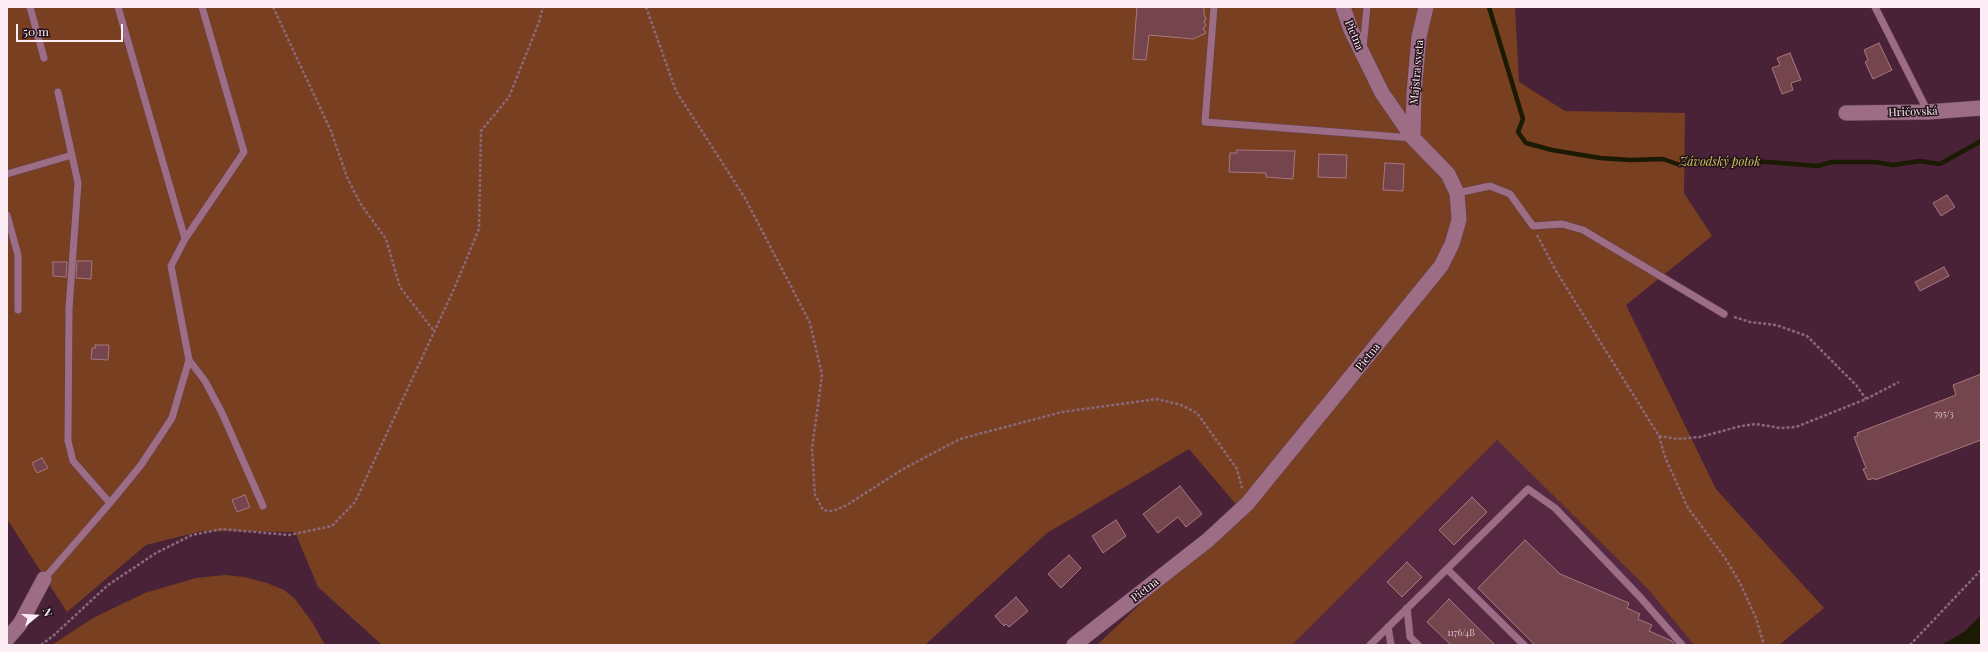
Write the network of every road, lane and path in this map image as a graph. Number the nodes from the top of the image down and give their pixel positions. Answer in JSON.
{"nodes":[{"id":1,"x":30,"y":7,"type":"edge"},
{"id":2,"x":118,"y":7,"type":"edge"},
{"id":3,"x":202,"y":7,"type":"edge"},
{"id":4,"x":273,"y":7,"type":"edge"},
{"id":5,"x":543,"y":7,"type":"edge"},
{"id":6,"x":646,"y":7,"type":"edge"},
{"id":7,"x":1214,"y":7,"type":"edge"},
{"id":8,"x":1343,"y":7,"type":"edge"},
{"id":9,"x":1367,"y":7,"type":"edge"},
{"id":10,"x":1426,"y":7,"type":"edge"},
{"id":11,"x":1875,"y":7,"type":"edge"},
{"id":12,"x":1362,"y":54,"type":"junction"},
{"id":13,"x":44,"y":58,"type":"dead end"},
{"id":14,"x":58,"y":92,"type":"dead end"},
{"id":15,"x":1981,"y":108,"type":"edge"},
{"id":16,"x":1928,"y":112,"type":"junction"},
{"id":17,"x":1846,"y":113,"type":"dead end"},
{"id":18,"x":1412,"y":138,"type":"junction"},
{"id":19,"x":72,"y":156,"type":"junction"},
{"id":20,"x":7,"y":174,"type":"edge"},
{"id":21,"x":1457,"y":193,"type":"junction"},
{"id":22,"x":7,"y":215,"type":"edge"},
{"id":23,"x":1533,"y":226,"type":"junction"},
{"id":24,"x":185,"y":239,"type":"junction"},
{"id":25,"x":18,"y":310,"type":"dead end"},
{"id":26,"x":1724,"y":314,"type":"joint"},
{"id":27,"x":434,"y":331,"type":"junction"},
{"id":28,"x":189,"y":360,"type":"junction"},
{"id":29,"x":1899,"y":382,"type":"dead end"},
{"id":30,"x":1866,"y":399,"type":"junction"},
{"id":31,"x":1659,"y":436,"type":"junction"},
{"id":32,"x":110,"y":503,"type":"junction"},
{"id":33,"x":1247,"y":504,"type":"junction"},
{"id":34,"x":263,"y":506,"type":"dead end"},
{"id":35,"x":1447,"y":569,"type":"junction"},
{"id":36,"x":1981,"y":570,"type":"edge"},
{"id":37,"x":44,"y":579,"type":"joint"},
{"id":38,"x":1407,"y":608,"type":"junction"},
{"id":39,"x":1388,"y":627,"type":"junction"},
{"id":40,"x":7,"y":639,"type":"edge"},
{"id":41,"x":41,"y":645,"type":"edge"},
{"id":42,"x":1074,"y":645,"type":"edge"},
{"id":43,"x":1370,"y":645,"type":"edge"},
{"id":44,"x":1391,"y":645,"type":"edge"},
{"id":45,"x":1418,"y":645,"type":"edge"},
{"id":46,"x":1524,"y":645,"type":"edge"},
{"id":47,"x":1682,"y":645,"type":"edge"},
{"id":48,"x":1764,"y":645,"type":"edge"},
{"id":49,"x":1910,"y":645,"type":"edge"}],
"edges":[{"from":1,"to":13,"type":"lane"},
{"from":2,"to":24,"type":"lane"},
{"from":3,"to":24,"type":"lane"},
{"from":4,"to":27,"type":"path"},
{"from":5,"to":27,"type":"path"},
{"from":6,"to":33,"type":"path"},
{"from":7,"to":18,"type":"lane"},
{"from":8,"to":12,"type":"street","name":"Pietna"},
{"from":9,"to":12,"type":"lane"},
{"from":10,"to":18,"type":"street","name":"Majstra sveta"},
{"from":11,"to":16,"type":"lane"},
{"from":12,"to":18,"type":"street","name":"Pietna"},
{"from":14,"to":19,"type":"lane"},
{"from":15,"to":16,"type":"street","name":"Hričovská"},
{"from":16,"to":17,"type":"street","name":"Hričovská"},
{"from":18,"to":21,"type":"street","name":"Pietna"},
{"from":19,"to":20,"type":"lane"},
{"from":19,"to":32,"type":"lane"},
{"from":21,"to":23,"type":"lane"},
{"from":21,"to":33,"type":"street","name":"Pietna"},
{"from":22,"to":25,"type":"lane"},
{"from":23,"to":26,"type":"lane"},
{"from":23,"to":31,"type":"path"},
{"from":24,"to":28,"type":"lane"},
{"from":26,"to":30,"type":"path"},
{"from":27,"to":41,"type":"path"},
{"from":28,"to":32,"type":"lane"},
{"from":28,"to":34,"type":"lane"},
{"from":29,"to":30,"type":"path"},
{"from":30,"to":31,"type":"path"},
{"from":31,"to":48,"type":"path"},
{"from":32,"to":37,"type":"lane"},
{"from":33,"to":42,"type":"street","name":"Pietna"},
{"from":35,"to":38,"type":"lane"},
{"from":35,"to":46,"type":"lane"},
{"from":35,"to":47,"type":"lane"},
{"from":36,"to":49,"type":"path"},
{"from":37,"to":40,"type":"street"},
{"from":38,"to":39,"type":"lane"},
{"from":38,"to":45,"type":"lane"},
{"from":39,"to":43,"type":"lane"},
{"from":39,"to":44,"type":"lane"}]}
